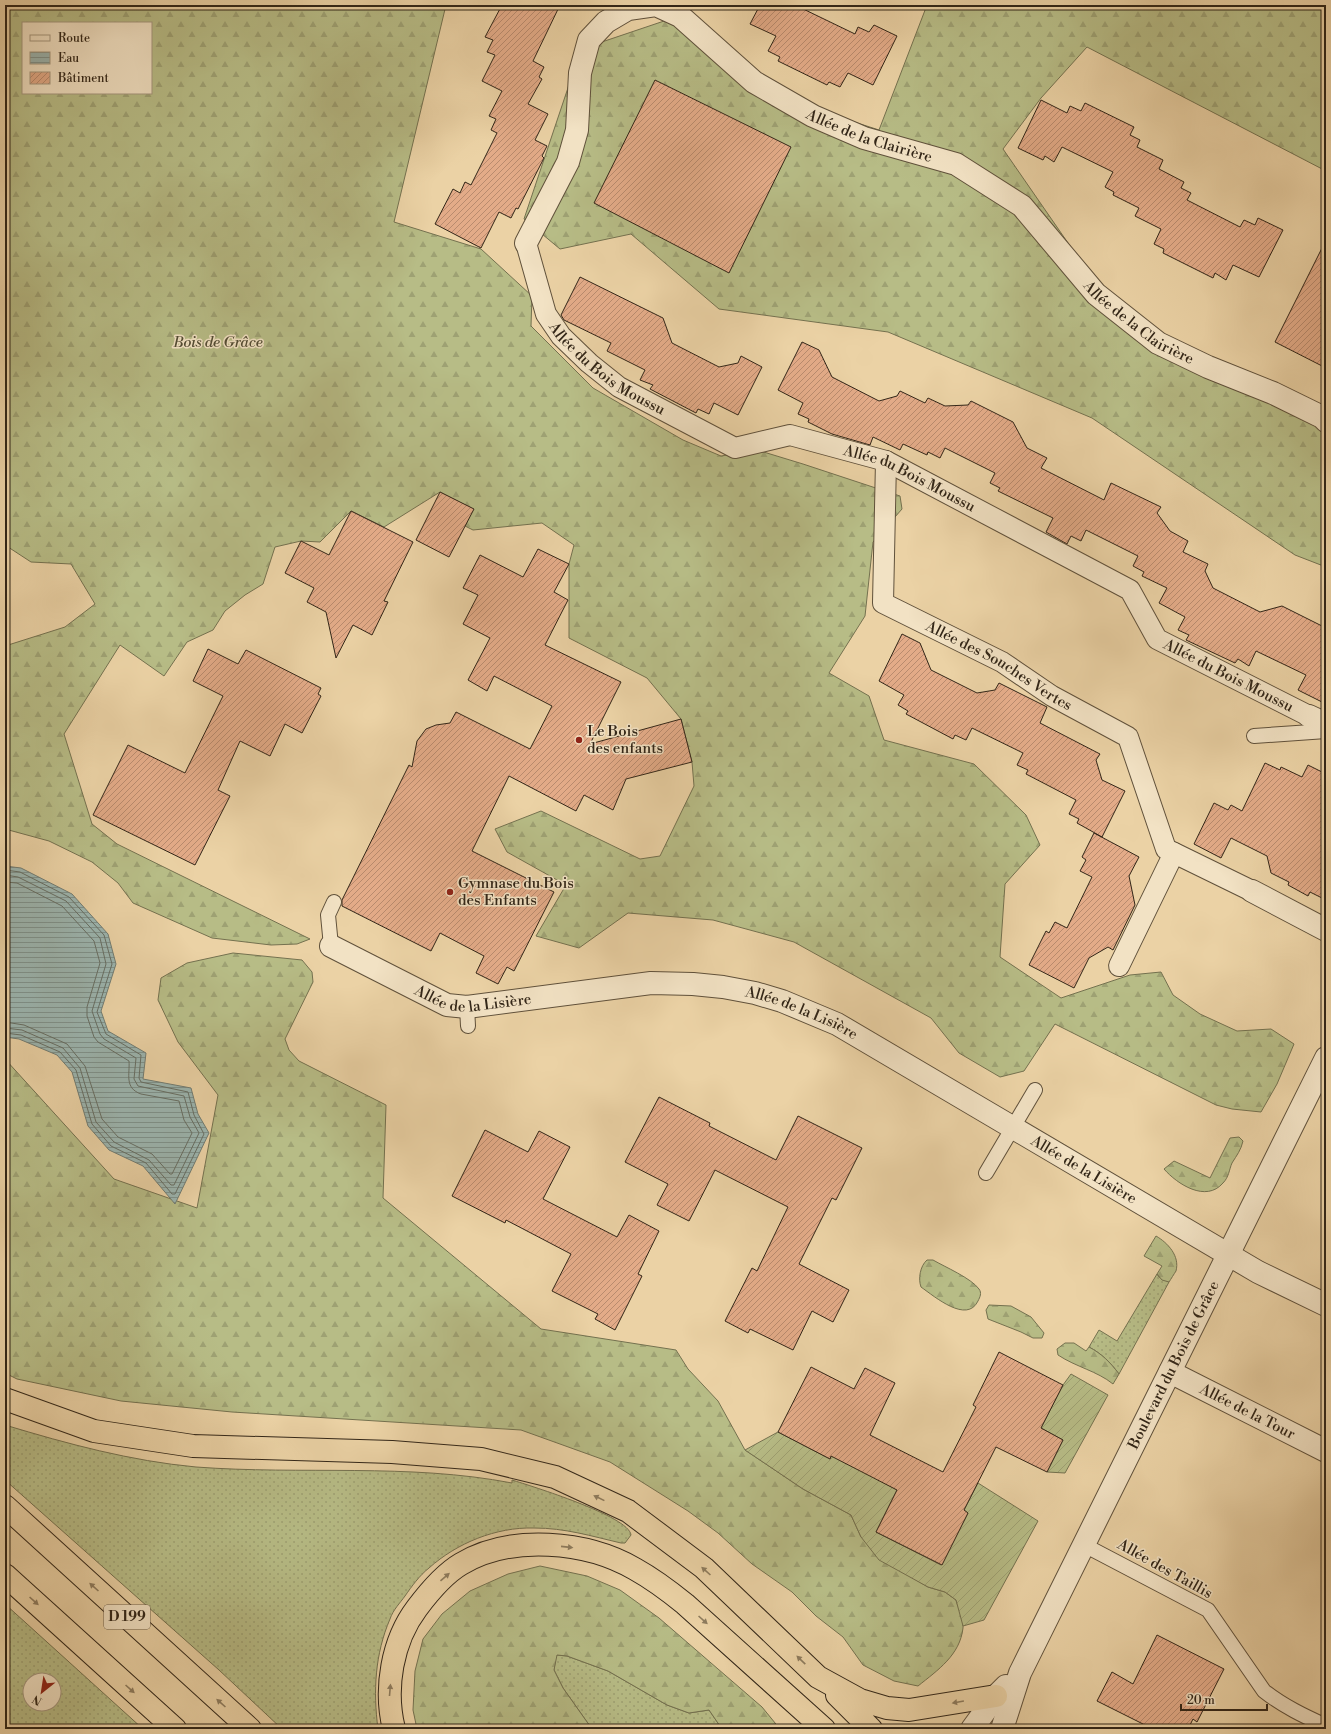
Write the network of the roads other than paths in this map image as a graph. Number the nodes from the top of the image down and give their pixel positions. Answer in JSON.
{"nodes":[{"id":1,"x":526,"y":243,"type":"joint"},
{"id":2,"x":1326,"y":420,"type":"edge"},
{"id":3,"x":886,"y":461,"type":"junction"},
{"id":4,"x":1317,"y":720,"type":"edge"},
{"id":5,"x":1326,"y":730,"type":"edge"},
{"id":6,"x":1254,"y":736,"type":"dead end"},
{"id":7,"x":1174,"y":853,"type":"junction"},
{"id":8,"x":1252,"y":891,"type":"joint"},
{"id":9,"x":334,"y":902,"type":"dead end"},
{"id":10,"x":1326,"y":930,"type":"edge"},
{"id":11,"x":332,"y":946,"type":"joint"},
{"id":12,"x":1119,"y":966,"type":"dead end"},
{"id":13,"x":1326,"y":1058,"type":"edge"},
{"id":14,"x":1035,"y":1090,"type":"dead end"},
{"id":15,"x":1013,"y":1129,"type":"junction"},
{"id":16,"x":986,"y":1173,"type":"dead end"},
{"id":17,"x":1228,"y":1254,"type":"junction"},
{"id":18,"x":1326,"y":1305,"type":"edge"},
{"id":19,"x":1170,"y":1372,"type":"junction"},
{"id":20,"x":5,"y":1399,"type":"edge"},
{"id":21,"x":1326,"y":1451,"type":"edge"},
{"id":22,"x":5,"y":1506,"type":"edge"},
{"id":23,"x":1084,"y":1545,"type":"junction"},
{"id":24,"x":5,"y":1575,"type":"edge"},
{"id":25,"x":1020,"y":1673,"type":"junction"},
{"id":26,"x":818,"y":1677,"type":"junction"},
{"id":27,"x":996,"y":1696,"type":"junction"},
{"id":28,"x":1326,"y":1726,"type":"edge"},
{"id":29,"x":175,"y":1729,"type":"edge"},
{"id":30,"x":250,"y":1729,"type":"edge"},
{"id":31,"x":394,"y":1729,"type":"edge"},
{"id":32,"x":824,"y":1729,"type":"edge"},
{"id":33,"x":871,"y":1729,"type":"edge"},
{"id":34,"x":972,"y":1729,"type":"edge"},
{"id":35,"x":1002,"y":1729,"type":"edge"}],
"edges":[{"from":1,"to":2,"type":"street","name":"Allée de la Clairière"},
{"from":1,"to":3,"type":"street","name":"Allée du Bois Moussu"},
{"from":3,"to":4,"type":"street","name":"Allée du Bois Moussu"},
{"from":3,"to":7,"type":"street","name":"Allée des Souches Vertes"},
{"from":5,"to":6,"type":"lane"},
{"from":7,"to":8,"type":"street","name":"Allée des Souches Vertes"},
{"from":7,"to":12,"type":"street"},
{"from":8,"to":10,"type":"street","name":"Allée des Souches Vertes"},
{"from":9,"to":11,"type":"lane"},
{"from":11,"to":15,"type":"street","name":"Allée de la Lisière"},
{"from":13,"to":17,"type":"street","name":"Boulevard du Bois de Grâce"},
{"from":14,"to":15,"type":"lane"},
{"from":15,"to":16,"type":"lane"},
{"from":15,"to":17,"type":"street","name":"Allée de la Lisière"},
{"from":17,"to":18,"type":"street","name":"Allée de la Lisière"},
{"from":17,"to":19,"type":"street","name":"Boulevard du Bois de Grâce"},
{"from":19,"to":21,"type":"street","name":"Allée de la Tour"},
{"from":19,"to":23,"type":"street","name":"Boulevard du Bois de Grâce"},
{"from":26,"to":20,"type":"highway","one_way":true},
{"from":30,"to":22,"type":"highway","number":"D 199","one_way":true},
{"from":23,"to":25,"type":"street","name":"Boulevard du Bois de Grâce"},
{"from":23,"to":28,"type":"lane","name":"Allée des Taillis"},
{"from":24,"to":29,"type":"highway","one_way":true},
{"from":25,"to":27,"type":"street","name":"Boulevard du Bois de Grâce"},
{"from":25,"to":35,"type":"street","name":"Boulevard du Bois de Grâce"},
{"from":27,"to":26,"type":"highway","one_way":true},
{"from":26,"to":33,"type":"highway"},
{"from":27,"to":34,"type":"street","name":"Boulevard du Bois de Grâce"},
{"from":31,"to":32,"type":"highway","one_way":true}]}
